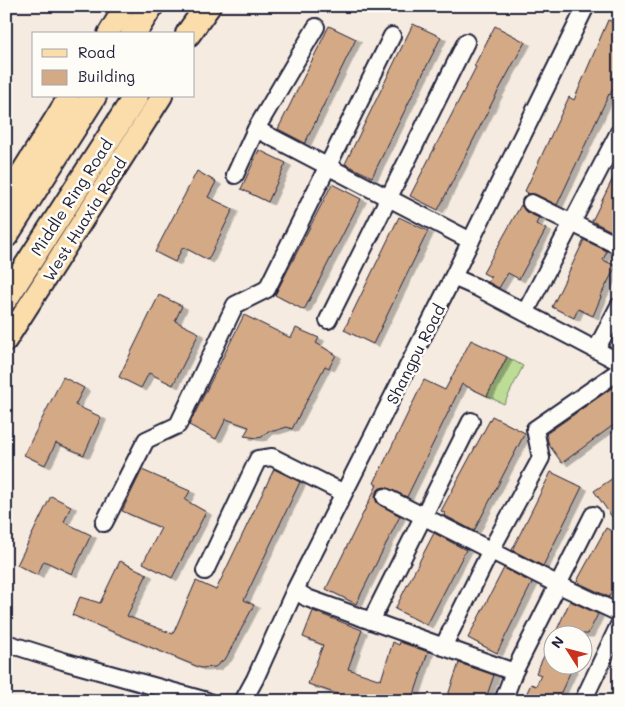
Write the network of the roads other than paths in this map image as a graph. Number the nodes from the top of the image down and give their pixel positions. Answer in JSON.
{"nodes":[{"id":1,"x":126,"y":6,"type":"edge"},
{"id":2,"x":143,"y":6,"type":"edge"},
{"id":3,"x":151,"y":6,"type":"edge"},
{"id":4,"x":586,"y":6,"type":"edge"},
{"id":5,"x":208,"y":9,"type":"edge"},
{"id":6,"x":316,"y":26,"type":"dead end"},
{"id":7,"x":121,"y":32,"type":"edge"},
{"id":8,"x":179,"y":32,"type":"edge"},
{"id":9,"x":190,"y":32,"type":"edge"},
{"id":10,"x":392,"y":36,"type":"dead end"},
{"id":11,"x":466,"y":42,"type":"dead end"},
{"id":12,"x":195,"y":43,"type":"edge"},
{"id":13,"x":68,"y":98,"type":"edge"},
{"id":14,"x":93,"y":98,"type":"edge"},
{"id":15,"x":135,"y":98,"type":"edge"},
{"id":16,"x":143,"y":98,"type":"edge"},
{"id":17,"x":161,"y":98,"type":"edge"},
{"id":18,"x":256,"y":129,"type":"junction"},
{"id":19,"x":619,"y":132,"type":"edge"},
{"id":20,"x":328,"y":167,"type":"junction"},
{"id":21,"x":235,"y":175,"type":"dead end"},
{"id":22,"x":6,"y":197,"type":"edge"},
{"id":23,"x":387,"y":198,"type":"junction"},
{"id":24,"x":530,"y":203,"type":"dead end"},
{"id":25,"x":55,"y":223,"type":"junction"},
{"id":26,"x":572,"y":223,"type":"junction"},
{"id":27,"x":6,"y":235,"type":"edge"},
{"id":28,"x":471,"y":241,"type":"junction"},
{"id":29,"x":619,"y":246,"type":"edge"},
{"id":30,"x":453,"y":277,"type":"junction"},
{"id":31,"x":6,"y":298,"type":"edge"},
{"id":32,"x":619,"y":306,"type":"edge"},
{"id":33,"x":525,"y":313,"type":"junction"},
{"id":34,"x":328,"y":320,"type":"dead end"},
{"id":35,"x":615,"y":320,"type":"edge"},
{"id":36,"x":6,"y":342,"type":"edge"},
{"id":37,"x":596,"y":350,"type":"junction"},
{"id":38,"x":619,"y":362,"type":"edge"},
{"id":39,"x":619,"y":371,"type":"edge"},
{"id":40,"x":471,"y":421,"type":"dead end"},
{"id":41,"x":344,"y":493,"type":"junction"},
{"id":42,"x":385,"y":497,"type":"dead end"},
{"id":43,"x":423,"y":515,"type":"junction"},
{"id":44,"x":593,"y":515,"type":"dead end"},
{"id":45,"x":104,"y":523,"type":"dead end"},
{"id":46,"x":491,"y":550,"type":"junction"},
{"id":47,"x":205,"y":571,"type":"dead end"},
{"id":48,"x":559,"y":585,"type":"junction"},
{"id":49,"x":295,"y":590,"type":"junction"},
{"id":50,"x":619,"y":613,"type":"edge"},
{"id":51,"x":371,"y":621,"type":"junction"},
{"id":52,"x":619,"y":624,"type":"edge"},
{"id":53,"x":6,"y":643,"type":"edge"},
{"id":54,"x":443,"y":647,"type":"junction"},
{"id":55,"x":514,"y":672,"type":"junction"},
{"id":56,"x":207,"y":701,"type":"edge"},
{"id":57,"x":243,"y":701,"type":"edge"},
{"id":58,"x":503,"y":701,"type":"edge"},
{"id":59,"x":583,"y":701,"type":"edge"}],
"edges":[{"from":1,"to":7,"type":"main road"},
{"from":2,"to":7,"type":"highway"},
{"from":3,"to":7,"type":"highway"},
{"from":4,"to":28,"type":"street","name":"Shangpu Road"},
{"from":5,"to":8,"type":"highway"},
{"from":5,"to":9,"type":"highway"},
{"from":5,"to":12,"type":"main road"},
{"from":6,"to":18,"type":"street"},
{"from":10,"to":20,"type":"street"},
{"from":11,"to":23,"type":"street"},
{"from":13,"to":22,"type":"main road"},
{"from":14,"to":27,"type":"highway","name":"Middle Ring Road"},
{"from":15,"to":25,"type":"highway","name":"Middle Ring Road"},
{"from":16,"to":25,"type":"highway"},
{"from":17,"to":36,"type":"main road","name":"West Huaxia Road"},
{"from":18,"to":20,"type":"street"},
{"from":18,"to":21,"type":"street"},
{"from":19,"to":26,"type":"street"},
{"from":20,"to":23,"type":"street"},
{"from":20,"to":45,"type":"street"},
{"from":23,"to":28,"type":"street"},
{"from":23,"to":34,"type":"street"},
{"from":24,"to":26,"type":"street"},
{"from":25,"to":31,"type":"highway","name":"Middle Ring Road"},
{"from":26,"to":29,"type":"street"},
{"from":26,"to":33,"type":"street"},
{"from":28,"to":30,"type":"street","name":"Shangpu Road"},
{"from":30,"to":33,"type":"street"},
{"from":30,"to":41,"type":"street","name":"Shangpu Road"},
{"from":32,"to":35,"type":"street"},
{"from":33,"to":37,"type":"street"},
{"from":35,"to":37,"type":"street"},
{"from":37,"to":38,"type":"street"},
{"from":39,"to":46,"type":"street"},
{"from":40,"to":43,"type":"street"},
{"from":41,"to":47,"type":"street"},
{"from":41,"to":49,"type":"street","name":"Shangpu Road"},
{"from":42,"to":43,"type":"street"},
{"from":43,"to":46,"type":"street"},
{"from":43,"to":51,"type":"street"},
{"from":44,"to":48,"type":"street"},
{"from":46,"to":48,"type":"street"},
{"from":46,"to":54,"type":"street"},
{"from":48,"to":50,"type":"street"},
{"from":48,"to":55,"type":"street"},
{"from":49,"to":51,"type":"street"},
{"from":49,"to":57,"type":"street","name":"Shangpu Road"},
{"from":51,"to":54,"type":"street"},
{"from":52,"to":59,"type":"street"},
{"from":53,"to":56,"type":"street"},
{"from":54,"to":55,"type":"street"},
{"from":55,"to":58,"type":"street"}]}
